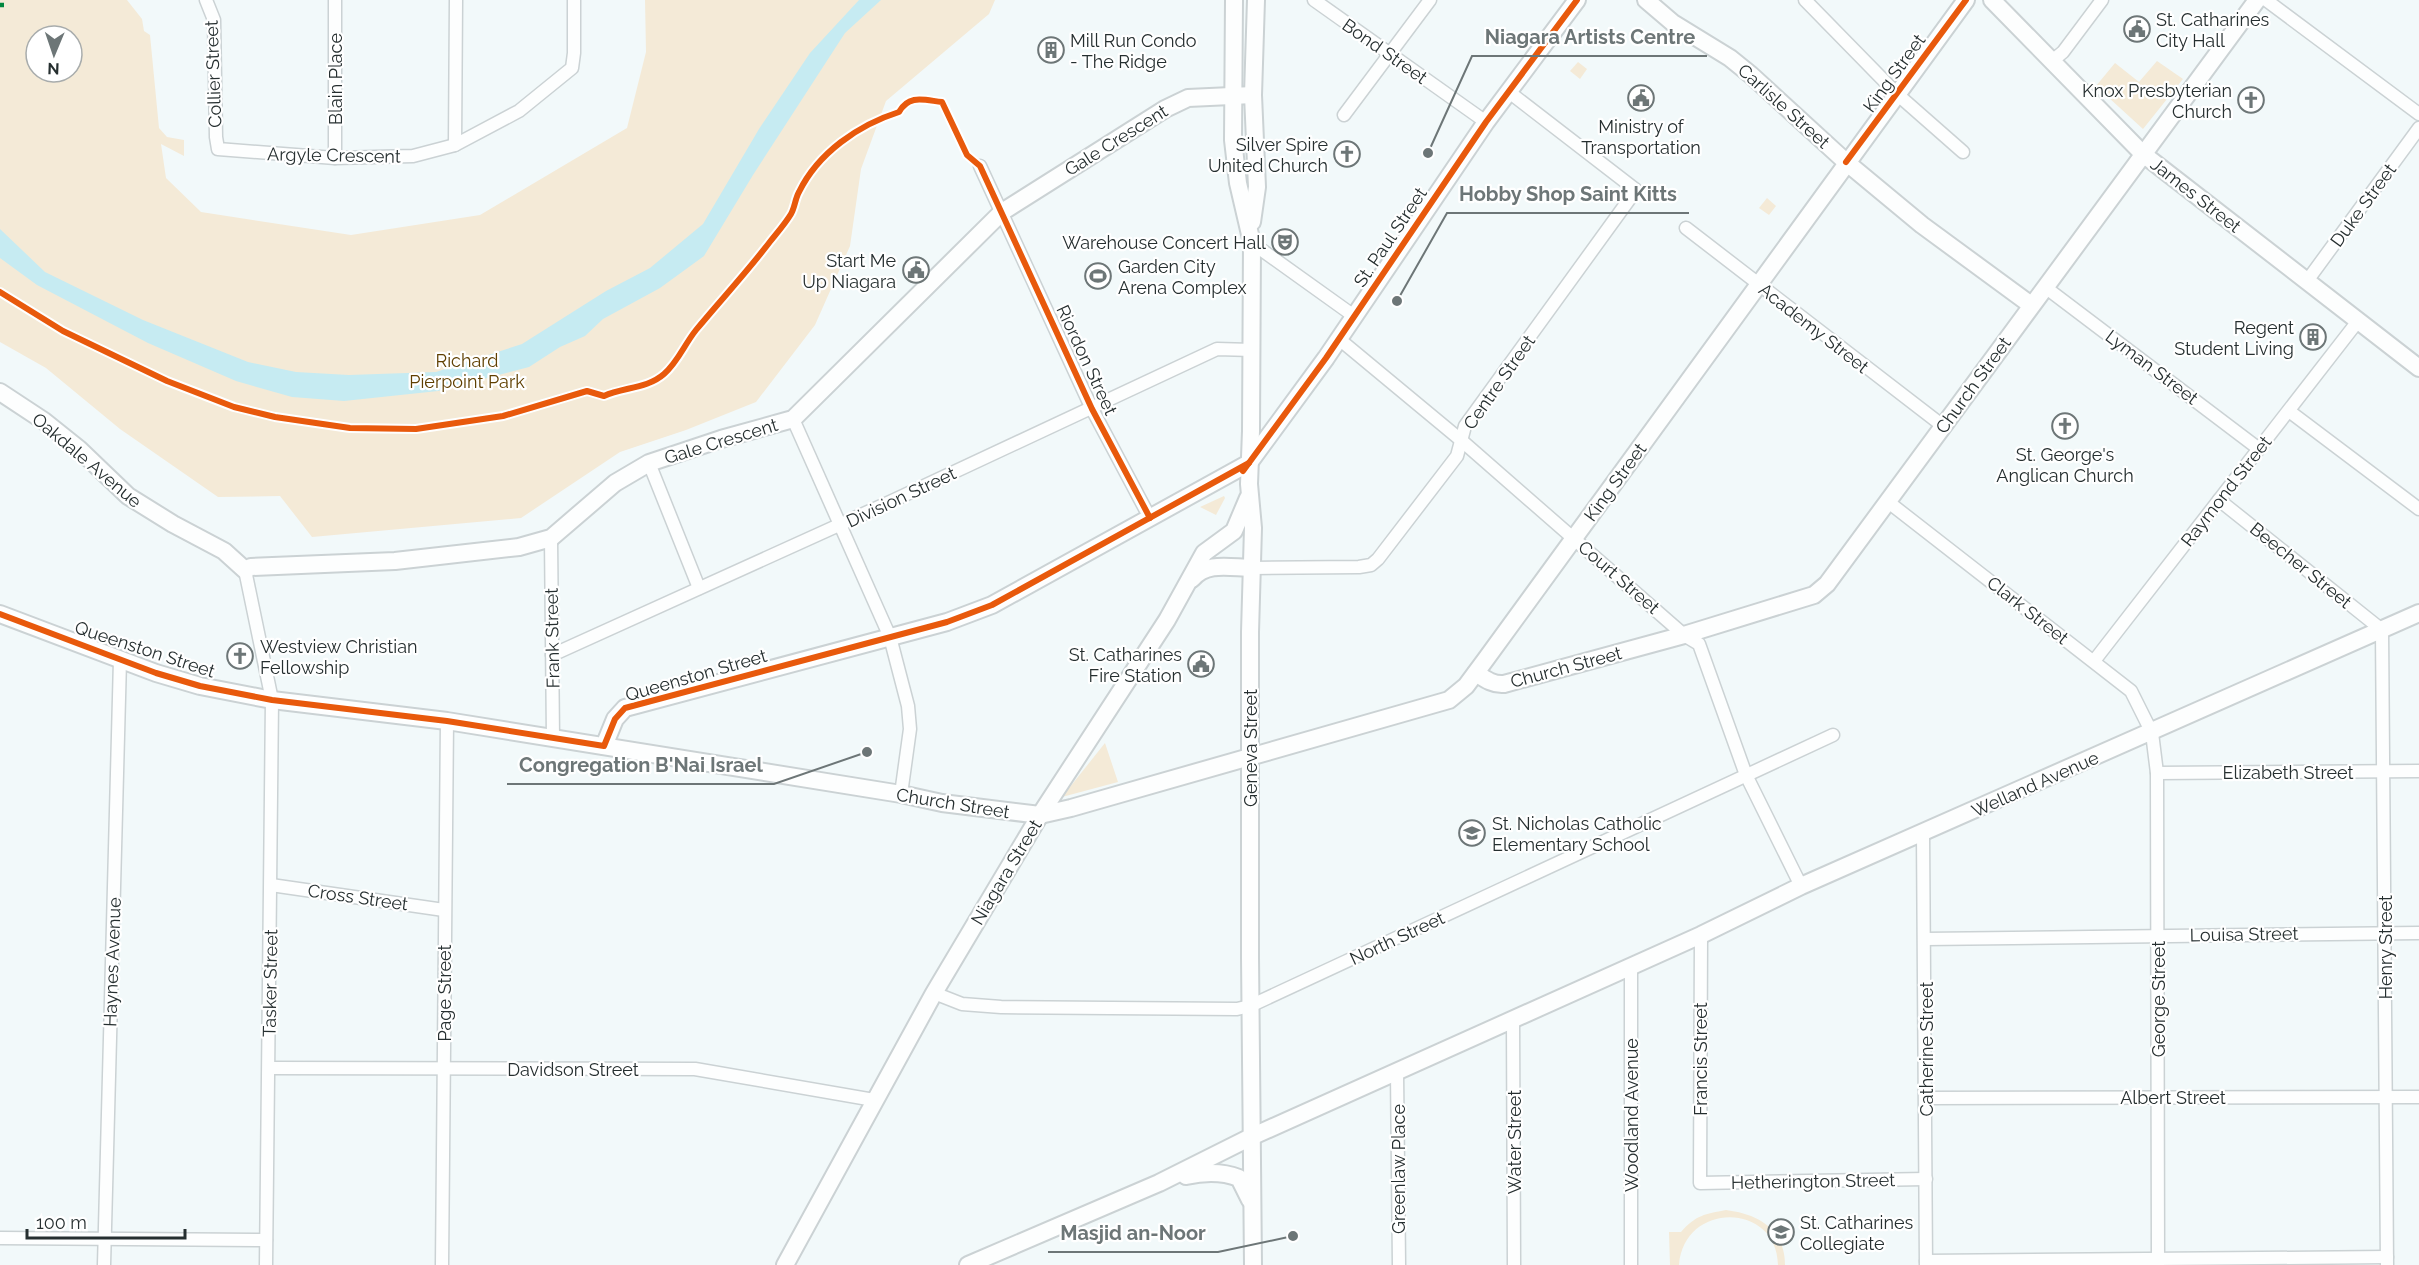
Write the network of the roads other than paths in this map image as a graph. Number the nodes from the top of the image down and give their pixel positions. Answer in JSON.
{"nodes":[{"id":1,"x":206,"y":0,"type":"edge"},
{"id":2,"x":335,"y":0,"type":"edge"},
{"id":3,"x":456,"y":0,"type":"edge"},
{"id":4,"x":574,"y":0,"type":"edge"},
{"id":5,"x":1234,"y":0,"type":"edge"},
{"id":6,"x":1256,"y":0,"type":"edge"},
{"id":7,"x":1314,"y":0,"type":"edge"},
{"id":8,"x":1430,"y":0,"type":"edge"},
{"id":9,"x":1577,"y":0,"type":"edge"},
{"id":10,"x":1646,"y":0,"type":"edge"},
{"id":11,"x":1805,"y":0,"type":"edge"},
{"id":12,"x":1966,"y":0,"type":"edge"},
{"id":13,"x":1992,"y":0,"type":"edge"},
{"id":14,"x":2102,"y":0,"type":"edge"},
{"id":15,"x":2257,"y":0,"type":"edge"},
{"id":16,"x":2266,"y":0,"type":"edge"},
{"id":17,"x":1390,"y":54,"type":"junction"},
{"id":18,"x":2052,"y":61,"type":"junction"},
{"id":19,"x":1509,"y":92,"type":"junction"},
{"id":20,"x":1897,"y":94,"type":"junction"},
{"id":21,"x":1253,"y":95,"type":"junction"},
{"id":22,"x":1232,"y":96,"type":"junction"},
{"id":23,"x":2419,"y":114,"type":"edge"},
{"id":24,"x":1344,"y":115,"type":"dead end"},
{"id":25,"x":1486,"y":122,"type":"junction"},
{"id":26,"x":2419,"y":128,"type":"edge"},
{"id":27,"x":455,"y":145,"type":"junction"},
{"id":28,"x":218,"y":149,"type":"joint"},
{"id":29,"x":1963,"y":152,"type":"dead end"},
{"id":30,"x":2143,"y":154,"type":"junction"},
{"id":31,"x":335,"y":158,"type":"junction"},
{"id":32,"x":1846,"y":162,"type":"junction"},
{"id":33,"x":980,"y":166,"type":"dead end"},
{"id":34,"x":1002,"y":212,"type":"junction"},
{"id":35,"x":1686,"y":228,"type":"dead end"},
{"id":36,"x":1251,"y":237,"type":"junction"},
{"id":37,"x":2307,"y":281,"type":"junction"},
{"id":38,"x":1759,"y":284,"type":"junction"},
{"id":39,"x":2045,"y":287,"type":"junction"},
{"id":40,"x":2031,"y":305,"type":"junction"},
{"id":41,"x":1354,"y":316,"type":"junction"},
{"id":42,"x":2358,"y":321,"type":"junction"},
{"id":43,"x":1339,"y":339,"type":"junction"},
{"id":44,"x":1252,"y":350,"type":"junction"},
{"id":45,"x":2419,"y":368,"type":"edge"},
{"id":46,"x":0,"y":392,"type":"edge"},
{"id":47,"x":1092,"y":409,"type":"junction"},
{"id":48,"x":2289,"y":411,"type":"junction"},
{"id":49,"x":793,"y":418,"type":"junction"},
{"id":50,"x":1943,"y":426,"type":"junction"},
{"id":51,"x":1462,"y":441,"type":"junction"},
{"id":52,"x":2259,"y":449,"type":"junction"},
{"id":53,"x":1250,"y":463,"type":"junction"},
{"id":54,"x":648,"y":464,"type":"junction"},
{"id":55,"x":1250,"y":495,"type":"junction"},
{"id":56,"x":2219,"y":500,"type":"junction"},
{"id":57,"x":1887,"y":501,"type":"junction"},
{"id":58,"x":2419,"y":509,"type":"edge"},
{"id":59,"x":1150,"y":518,"type":"junction"},
{"id":60,"x":839,"y":525,"type":"junction"},
{"id":61,"x":551,"y":538,"type":"junction"},
{"id":62,"x":1574,"y":538,"type":"junction"},
{"id":63,"x":1252,"y":568,"type":"junction"},
{"id":64,"x":245,"y":570,"type":"junction"},
{"id":65,"x":1191,"y":580,"type":"junction"},
{"id":66,"x":699,"y":588,"type":"junction"},
{"id":67,"x":2419,"y":613,"type":"edge"},
{"id":68,"x":0,"y":614,"type":"edge"},
{"id":69,"x":2382,"y":630,"type":"junction"},
{"id":70,"x":1684,"y":635,"type":"junction"},
{"id":71,"x":890,"y":637,"type":"junction"},
{"id":72,"x":552,"y":655,"type":"junction"},
{"id":73,"x":120,"y":660,"type":"junction"},
{"id":74,"x":2094,"y":661,"type":"junction"},
{"id":75,"x":1476,"y":673,"type":"junction"},
{"id":76,"x":272,"y":700,"type":"junction"},
{"id":77,"x":447,"y":721,"type":"junction"},
{"id":78,"x":2152,"y":733,"type":"junction"},
{"id":79,"x":1833,"y":735,"type":"dead end"},
{"id":80,"x":553,"y":739,"type":"junction"},
{"id":81,"x":604,"y":746,"type":"junction"},
{"id":82,"x":1250,"y":756,"type":"junction"},
{"id":83,"x":2419,"y":771,"type":"edge"},
{"id":84,"x":2383,"y":772,"type":"junction"},
{"id":85,"x":2157,"y":773,"type":"junction"},
{"id":86,"x":1746,"y":775,"type":"junction"},
{"id":87,"x":901,"y":794,"type":"junction"},
{"id":88,"x":1040,"y":815,"type":"junction"},
{"id":89,"x":1923,"y":834,"type":"junction"},
{"id":90,"x":271,"y":885,"type":"junction"},
{"id":91,"x":1802,"y":886,"type":"junction"},
{"id":92,"x":444,"y":910,"type":"junction"},
{"id":93,"x":2385,"y":933,"type":"junction"},
{"id":94,"x":2419,"y":933,"type":"edge"},
{"id":95,"x":1701,"y":935,"type":"junction"},
{"id":96,"x":2158,"y":935,"type":"junction"},
{"id":97,"x":1925,"y":939,"type":"junction"},
{"id":98,"x":1631,"y":966,"type":"junction"},
{"id":99,"x":934,"y":993,"type":"junction"},
{"id":100,"x":1250,"y":1006,"type":"junction"},
{"id":101,"x":1513,"y":1019,"type":"junction"},
{"id":102,"x":268,"y":1068,"type":"junction"},
{"id":103,"x":443,"y":1069,"type":"junction"},
{"id":104,"x":1397,"y":1072,"type":"junction"},
{"id":105,"x":2158,"y":1097,"type":"junction"},
{"id":106,"x":2386,"y":1097,"type":"junction"},
{"id":107,"x":2419,"y":1097,"type":"edge"},
{"id":108,"x":1926,"y":1098,"type":"junction"},
{"id":109,"x":874,"y":1100,"type":"junction"},
{"id":110,"x":1251,"y":1137,"type":"junction"},
{"id":111,"x":1926,"y":1179,"type":"junction"},
{"id":112,"x":1159,"y":1183,"type":"junction"},
{"id":113,"x":1700,"y":1183,"type":"joint"},
{"id":114,"x":1253,"y":1207,"type":"junction"},
{"id":115,"x":0,"y":1238,"type":"edge"},
{"id":116,"x":104,"y":1240,"type":"junction"},
{"id":117,"x":266,"y":1240,"type":"junction"},
{"id":118,"x":2387,"y":1261,"type":"edge"},
{"id":119,"x":2158,"y":1262,"type":"edge"},
{"id":120,"x":978,"y":1263,"type":"edge"},
{"id":121,"x":1926,"y":1263,"type":"edge"},
{"id":122,"x":104,"y":1265,"type":"edge"},
{"id":123,"x":266,"y":1265,"type":"edge"},
{"id":124,"x":442,"y":1265,"type":"edge"},
{"id":125,"x":785,"y":1265,"type":"edge"},
{"id":126,"x":1253,"y":1265,"type":"edge"},
{"id":127,"x":1399,"y":1265,"type":"edge"},
{"id":128,"x":1514,"y":1265,"type":"edge"},
{"id":129,"x":1631,"y":1265,"type":"edge"}],
"edges":[{"from":1,"to":28,"type":"street","name":"Collier Street"},
{"from":2,"to":31,"type":"street","name":"Blain Place"},
{"from":3,"to":27,"type":"street"},
{"from":4,"to":27,"type":"street","name":"Argyle Crescent"},
{"from":5,"to":22,"type":"main road","name":"Geneva Street"},
{"from":6,"to":21,"type":"main road","name":"Geneva Street"},
{"from":7,"to":17,"type":"street","name":"Bond Street"},
{"from":8,"to":17,"type":"street"},
{"from":9,"to":19,"type":"main road","name":"St. Paul Street"},
{"from":10,"to":32,"type":"main road","name":"Carlisle Street"},
{"from":11,"to":20,"type":"street"},
{"from":12,"to":20,"type":"main road","name":"King Street"},
{"from":13,"to":18,"type":"main road","name":"James Street"},
{"from":14,"to":18,"type":"street"},
{"from":15,"to":30,"type":"main road","name":"Church Street"},
{"from":16,"to":23,"type":"street"},
{"from":17,"to":24,"type":"street"},
{"from":17,"to":25,"type":"street","name":"Bond Street"},
{"from":18,"to":30,"type":"main road","name":"James Street"},
{"from":19,"to":25,"type":"main road","name":"St. Paul Street"},
{"from":19,"to":51,"type":"street","name":"Centre Street"},
{"from":20,"to":29,"type":"street"},
{"from":20,"to":32,"type":"main road","name":"King Street"},
{"from":21,"to":22,"type":"main road","name":"Gale Crescent"},
{"from":21,"to":36,"type":"main road","name":"Geneva Street"},
{"from":22,"to":34,"type":"main road","name":"Gale Crescent"},
{"from":22,"to":36,"type":"main road","name":"Geneva Street"},
{"from":25,"to":41,"type":"main road","name":"St. Paul Street"},
{"from":26,"to":37,"type":"street","name":"Duke Street"},
{"from":27,"to":31,"type":"street","name":"Argyle Crescent"},
{"from":28,"to":31,"type":"street","name":"Argyle Crescent"},
{"from":30,"to":37,"type":"main road","name":"James Street"},
{"from":30,"to":39,"type":"main road","name":"Church Street"},
{"from":32,"to":38,"type":"main road","name":"King Street"},
{"from":32,"to":40,"type":"main road","name":"Carlisle Street"},
{"from":33,"to":34,"type":"street","name":"Riordon Street"},
{"from":34,"to":47,"type":"street","name":"Riordon Street"},
{"from":34,"to":49,"type":"main road","name":"Gale Crescent"},
{"from":35,"to":38,"type":"street","name":"Academy Street"},
{"from":36,"to":41,"type":"street"},
{"from":36,"to":44,"type":"main road","name":"Geneva Street"},
{"from":37,"to":42,"type":"main road","name":"James Street"},
{"from":38,"to":50,"type":"street","name":"Academy Street"},
{"from":38,"to":62,"type":"main road","name":"King Street"},
{"from":39,"to":40,"type":"main road","name":"Church Street"},
{"from":39,"to":52,"type":"street","name":"Lyman Street"},
{"from":40,"to":50,"type":"main road","name":"Church Street"},
{"from":41,"to":43,"type":"main road","name":"St. Paul Street"},
{"from":42,"to":45,"type":"main road","name":"James Street"},
{"from":42,"to":48,"type":"street","name":"Raymond Street"},
{"from":43,"to":51,"type":"street","name":"Court Street"},
{"from":43,"to":53,"type":"main road","name":"St. Paul Street"},
{"from":44,"to":47,"type":"street","name":"Division Street"},
{"from":44,"to":53,"type":"main road","name":"Geneva Street"},
{"from":46,"to":64,"type":"main road","name":"Oakdale Avenue"},
{"from":47,"to":59,"type":"street","name":"Riordon Street"},
{"from":47,"to":60,"type":"street","name":"Division Street"},
{"from":48,"to":52,"type":"street","name":"Raymond Street"},
{"from":48,"to":58,"type":"street"},
{"from":49,"to":54,"type":"main road","name":"Gale Crescent"},
{"from":49,"to":60,"type":"street"},
{"from":50,"to":57,"type":"main road","name":"Church Street"},
{"from":51,"to":62,"type":"street","name":"Court Street"},
{"from":51,"to":63,"type":"street","name":"Centre Street"},
{"from":52,"to":56,"type":"street","name":"Raymond Street"},
{"from":53,"to":55,"type":"main road","name":"Geneva Street"},
{"from":53,"to":59,"type":"main road","name":"Queenston Street"},
{"from":54,"to":61,"type":"main road","name":"Gale Crescent"},
{"from":54,"to":66,"type":"street"},
{"from":55,"to":63,"type":"main road","name":"Geneva Street"},
{"from":55,"to":65,"type":"main road","name":"Niagara Street"},
{"from":56,"to":69,"type":"street","name":"Beecher Street"},
{"from":56,"to":74,"type":"street","name":"Raymond Street"},
{"from":57,"to":70,"type":"main road","name":"Church Street"},
{"from":57,"to":74,"type":"street","name":"Clark Street"},
{"from":59,"to":71,"type":"main road","name":"Queenston Street"},
{"from":60,"to":66,"type":"street","name":"Division Street"},
{"from":60,"to":71,"type":"street"},
{"from":61,"to":64,"type":"main road","name":"Gale Crescent"},
{"from":61,"to":72,"type":"street","name":"Frank Street"},
{"from":62,"to":70,"type":"street","name":"Court Street"},
{"from":62,"to":75,"type":"main road","name":"King Street"},
{"from":63,"to":65,"type":"main road"},
{"from":63,"to":82,"type":"main road","name":"Geneva Street"},
{"from":64,"to":76,"type":"street"},
{"from":65,"to":88,"type":"main road","name":"Niagara Street"},
{"from":66,"to":72,"type":"street","name":"Division Street"},
{"from":67,"to":69,"type":"main road","name":"Welland Avenue"},
{"from":68,"to":73,"type":"main road","name":"Queenston Street"},
{"from":69,"to":78,"type":"main road","name":"Welland Avenue"},
{"from":69,"to":84,"type":"street","name":"Henry Street"},
{"from":70,"to":75,"type":"main road","name":"Church Street"},
{"from":70,"to":86,"type":"street","name":"Court Street"},
{"from":71,"to":81,"type":"main road","name":"Queenston Street"},
{"from":71,"to":87,"type":"street"},
{"from":72,"to":80,"type":"street","name":"Frank Street"},
{"from":73,"to":76,"type":"main road","name":"Queenston Street"},
{"from":73,"to":116,"type":"street","name":"Haynes Avenue"},
{"from":74,"to":78,"type":"street","name":"Clark Street"},
{"from":75,"to":82,"type":"main road","name":"Church Street"},
{"from":76,"to":77,"type":"main road","name":"Queenston Street"},
{"from":76,"to":90,"type":"street","name":"Tasker Street"},
{"from":77,"to":80,"type":"main road","name":"Queenston Street"},
{"from":77,"to":92,"type":"street","name":"Page Street"},
{"from":78,"to":85,"type":"street","name":"George Street"},
{"from":78,"to":89,"type":"main road","name":"Welland Avenue"},
{"from":79,"to":86,"type":"street","name":"North Street"},
{"from":80,"to":81,"type":"main road","name":"Queenston Street"},
{"from":81,"to":87,"type":"main road","name":"Church Street"},
{"from":82,"to":88,"type":"main road","name":"Church Street"},
{"from":82,"to":100,"type":"main road","name":"Geneva Street"},
{"from":83,"to":84,"type":"street","name":"Elizabeth Street"},
{"from":84,"to":85,"type":"street","name":"Elizabeth Street"},
{"from":84,"to":93,"type":"street","name":"Henry Street"},
{"from":85,"to":96,"type":"street","name":"George Street"},
{"from":86,"to":91,"type":"street","name":"Court Street"},
{"from":86,"to":100,"type":"street","name":"North Street"},
{"from":87,"to":88,"type":"main road","name":"Church Street"},
{"from":88,"to":99,"type":"main road","name":"Niagara Street"},
{"from":89,"to":91,"type":"main road","name":"Welland Avenue"},
{"from":89,"to":97,"type":"street","name":"Catherine Street"},
{"from":90,"to":92,"type":"street","name":"Cross Street"},
{"from":90,"to":102,"type":"street","name":"Tasker Street"},
{"from":91,"to":95,"type":"main road","name":"Welland Avenue"},
{"from":92,"to":103,"type":"street","name":"Page Street"},
{"from":93,"to":94,"type":"street","name":"Louisa Street"},
{"from":93,"to":96,"type":"street","name":"Louisa Street"},
{"from":93,"to":106,"type":"street","name":"Henry Street"},
{"from":95,"to":98,"type":"main road","name":"Welland Avenue"},
{"from":95,"to":113,"type":"street","name":"Francis Street"},
{"from":96,"to":97,"type":"street","name":"Louisa Street"},
{"from":96,"to":105,"type":"street","name":"George Street"},
{"from":97,"to":108,"type":"street","name":"Catherine Street"},
{"from":98,"to":101,"type":"main road","name":"Welland Avenue"},
{"from":98,"to":129,"type":"street","name":"Woodland Avenue"},
{"from":99,"to":100,"type":"street","name":"North Street"},
{"from":99,"to":109,"type":"main road","name":"Niagara Street"},
{"from":100,"to":110,"type":"main road","name":"Geneva Street"},
{"from":101,"to":104,"type":"main road","name":"Welland Avenue"},
{"from":101,"to":128,"type":"street","name":"Water Street"},
{"from":102,"to":103,"type":"street","name":"Davidson Street"},
{"from":102,"to":117,"type":"street","name":"Tasker Street"},
{"from":103,"to":109,"type":"street","name":"Davidson Street"},
{"from":103,"to":124,"type":"street","name":"Page Street"},
{"from":104,"to":110,"type":"main road","name":"Welland Avenue"},
{"from":104,"to":127,"type":"street","name":"Greenlaw Place"},
{"from":105,"to":106,"type":"street","name":"Albert Street"},
{"from":105,"to":108,"type":"street","name":"Albert Street"},
{"from":105,"to":119,"type":"street","name":"George Street"},
{"from":106,"to":107,"type":"street","name":"Albert Street"},
{"from":106,"to":118,"type":"street","name":"Henry Street"},
{"from":108,"to":111,"type":"street","name":"Catherine Street"},
{"from":109,"to":125,"type":"main road","name":"Niagara Street"},
{"from":110,"to":112,"type":"main road","name":"Welland Avenue"},
{"from":110,"to":114,"type":"main road","name":"Geneva Street"},
{"from":111,"to":113,"type":"street","name":"Hetherington Street"},
{"from":111,"to":121,"type":"street","name":"Catherine Street"},
{"from":112,"to":114,"type":"main road"},
{"from":112,"to":120,"type":"main road"},
{"from":114,"to":126,"type":"main road","name":"Geneva Street"},
{"from":115,"to":116,"type":"street"},
{"from":116,"to":117,"type":"street"},
{"from":116,"to":122,"type":"street","name":"Haynes Avenue"},
{"from":117,"to":123,"type":"street","name":"Tasker Street"},
{"from":118,"to":119,"type":"street"},
{"from":119,"to":121,"type":"street"}]}
